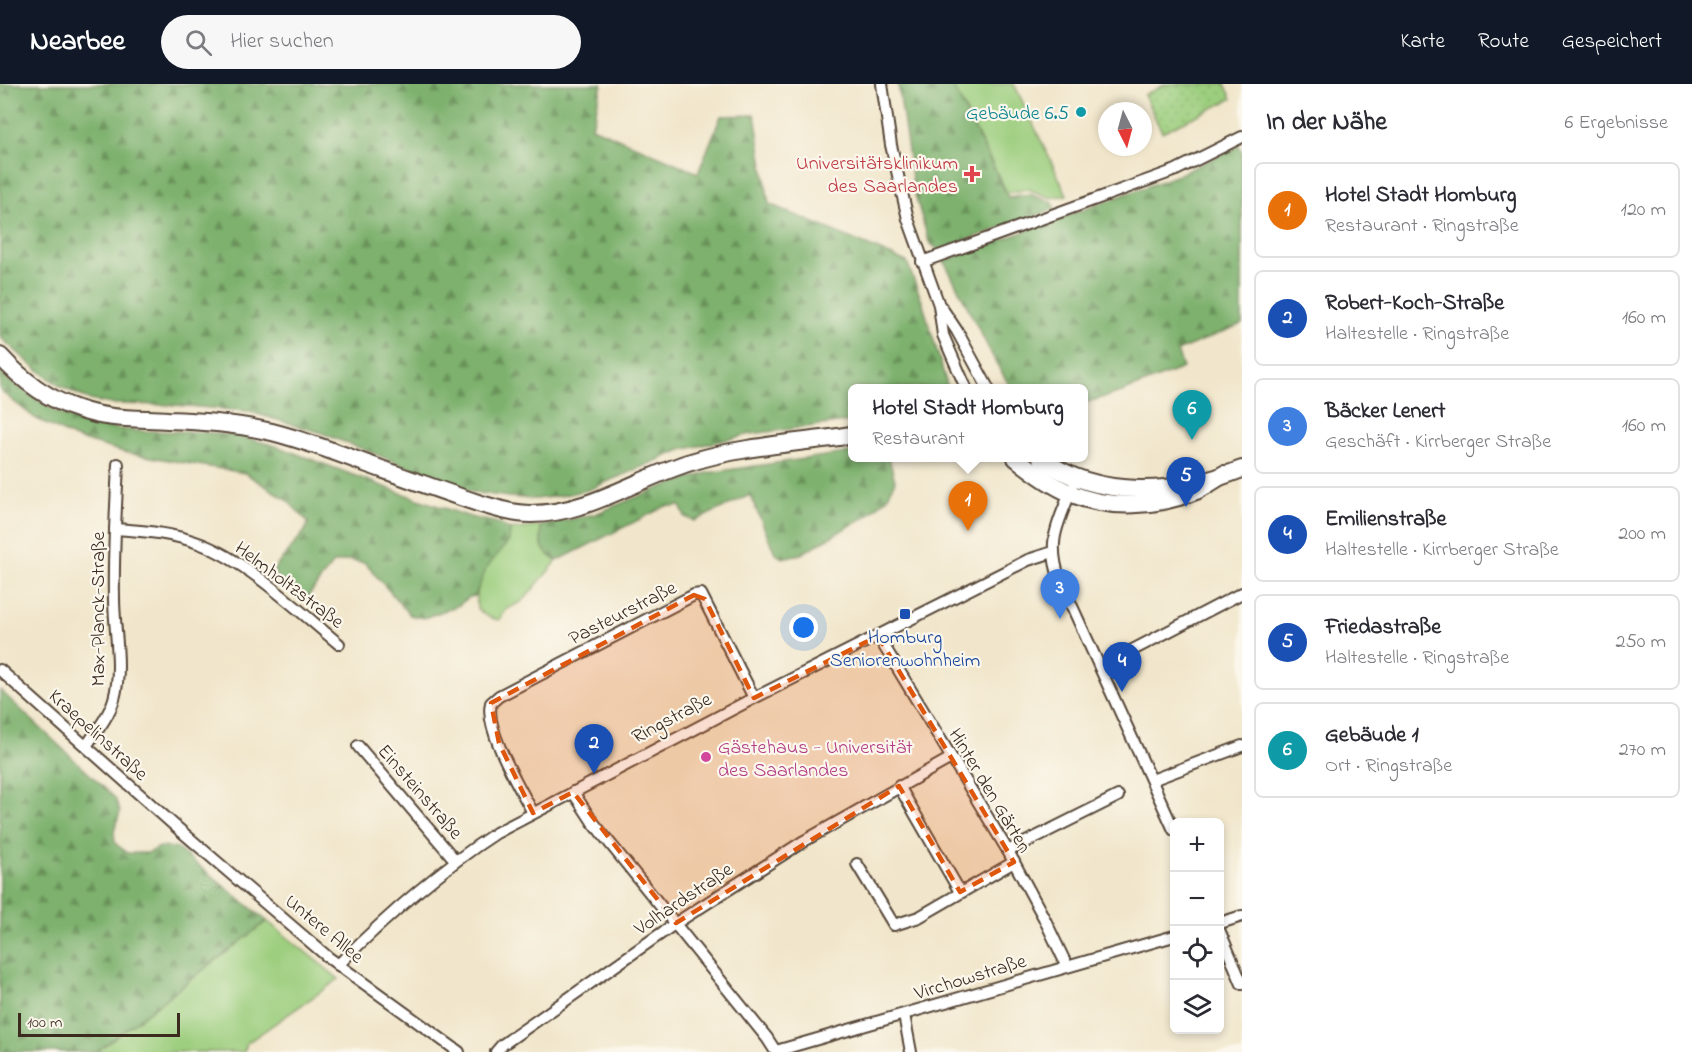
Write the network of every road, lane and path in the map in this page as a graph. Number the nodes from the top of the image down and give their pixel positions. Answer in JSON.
{"nodes":[{"id":1,"x":882,"y":84,"type":"edge"},
{"id":2,"x":1242,"y":137,"type":"edge"},
{"id":3,"x":922,"y":262,"type":"junction"},
{"id":4,"x":939,"y":305,"type":"junction"},
{"id":5,"x":0,"y":357,"type":"edge"},
{"id":6,"x":964,"y":384,"type":"edge"},
{"id":7,"x":986,"y":384,"type":"edge"},
{"id":8,"x":848,"y":436,"type":"edge"},
{"id":9,"x":1021,"y":462,"type":"edge"},
{"id":10,"x":1048,"y":462,"type":"edge"},
{"id":11,"x":118,"y":464,"type":"dead end"},
{"id":12,"x":1242,"y":469,"type":"edge"},
{"id":13,"x":1224,"y":474,"type":"junction"},
{"id":14,"x":1076,"y":477,"type":"junction"},
{"id":15,"x":1070,"y":493,"type":"junction"},
{"id":16,"x":115,"y":529,"type":"junction"},
{"id":17,"x":1053,"y":552,"type":"junction"},
{"id":18,"x":1242,"y":593,"type":"edge"},
{"id":19,"x":878,"y":636,"type":"junction"},
{"id":20,"x":339,"y":644,"type":"dead end"},
{"id":21,"x":1100,"y":667,"type":"junction"},
{"id":22,"x":0,"y":669,"type":"edge"},
{"id":23,"x":754,"y":698,"type":"junction"},
{"id":24,"x":86,"y":746,"type":"junction"},
{"id":25,"x":358,"y":746,"type":"dead end"},
{"id":26,"x":1242,"y":746,"type":"edge"},
{"id":27,"x":951,"y":758,"type":"junction"},
{"id":28,"x":1152,"y":780,"type":"junction"},
{"id":29,"x":899,"y":786,"type":"junction"},
{"id":30,"x":573,"y":792,"type":"junction"},
{"id":31,"x":1118,"y":796,"type":"dead end"},
{"id":32,"x":533,"y":813,"type":"junction"},
{"id":33,"x":1170,"y":821,"type":"edge"},
{"id":34,"x":174,"y":825,"type":"joint"},
{"id":35,"x":1008,"y":851,"type":"junction"},
{"id":36,"x":455,"y":860,"type":"junction"},
{"id":37,"x":1014,"y":862,"type":"junction"},
{"id":38,"x":857,"y":864,"type":"dead end"},
{"id":39,"x":960,"y":892,"type":"junction"},
{"id":40,"x":1242,"y":916,"type":"edge"},
{"id":41,"x":1224,"y":922,"type":"edge"},
{"id":42,"x":675,"y":923,"type":"junction"},
{"id":43,"x":1170,"y":937,"type":"edge"},
{"id":44,"x":1224,"y":941,"type":"edge"},
{"id":45,"x":338,"y":965,"type":"junction"},
{"id":46,"x":1067,"y":966,"type":"junction"},
{"id":47,"x":1242,"y":984,"type":"edge"},
{"id":48,"x":904,"y":1014,"type":"junction"},
{"id":49,"x":776,"y":1051,"type":"edge"},
{"id":50,"x":459,"y":1052,"type":"edge"},
{"id":51,"x":496,"y":1052,"type":"edge"},
{"id":52,"x":911,"y":1052,"type":"edge"}],
"edges":[{"from":1,"to":3,"type":"street"},
{"from":2,"to":3,"type":"street"},
{"from":3,"to":4,"type":"street"},
{"from":4,"to":6,"type":"street"},
{"from":4,"to":7,"type":"street"},
{"from":5,"to":8,"type":"street"},
{"from":9,"to":15,"type":"street"},
{"from":10,"to":14,"type":"street"},
{"from":11,"to":16,"type":"street","name":"Max-Planck-Straße"},
{"from":12,"to":13,"type":"street"},
{"from":13,"to":14,"type":"street"},
{"from":13,"to":15,"type":"street"},
{"from":14,"to":15,"type":"street"},
{"from":15,"to":17,"type":"street"},
{"from":16,"to":20,"type":"street","name":"Helmholtzstraße"},
{"from":16,"to":24,"type":"street","name":"Max-Planck-Straße"},
{"from":17,"to":19,"type":"street","name":"Ringstraße"},
{"from":17,"to":21,"type":"street"},
{"from":18,"to":21,"type":"street"},
{"from":19,"to":23,"type":"street","name":"Ringstraße"},
{"from":19,"to":27,"type":"street","name":"Hinter den Gärten"},
{"from":21,"to":28,"type":"street"},
{"from":22,"to":24,"type":"street","name":"Kraepelinstraße"},
{"from":23,"to":30,"type":"street","name":"Ringstraße"},
{"from":23,"to":32,"type":"street","name":"Pasteurstraße"},
{"from":24,"to":34,"type":"street","name":"Kraepelinstraße"},
{"from":25,"to":36,"type":"street","name":"Einsteinstraße"},
{"from":26,"to":28,"type":"street"},
{"from":27,"to":29,"type":"street","name":"Volhardstraße"},
{"from":27,"to":35,"type":"street","name":"Hinter den Gärten"},
{"from":28,"to":33,"type":"street"},
{"from":29,"to":39,"type":"street"},
{"from":29,"to":42,"type":"street","name":"Volhardstraße"},
{"from":30,"to":32,"type":"street","name":"Ringstraße"},
{"from":30,"to":42,"type":"street"},
{"from":31,"to":35,"type":"street"},
{"from":32,"to":36,"type":"street","name":"Ringstraße"},
{"from":34,"to":45,"type":"street","name":"Untere Allee"},
{"from":35,"to":37,"type":"street","name":"Hinter den Gärten"},
{"from":36,"to":45,"type":"street","name":"Ringstraße"},
{"from":37,"to":39,"type":"street"},
{"from":37,"to":46,"type":"street","name":"Hinter den Gärten"},
{"from":38,"to":39,"type":"street"},
{"from":40,"to":41,"type":"street"},
{"from":42,"to":49,"type":"street"},
{"from":42,"to":51,"type":"street","name":"Volhardstraße"},
{"from":43,"to":46,"type":"street","name":"Virchowstraße"},
{"from":44,"to":47,"type":"street"},
{"from":45,"to":50,"type":"street","name":"Untere Allee"},
{"from":46,"to":48,"type":"street","name":"Virchowstraße"},
{"from":48,"to":49,"type":"street","name":"Virchowstraße"},
{"from":48,"to":52,"type":"street"}]}
